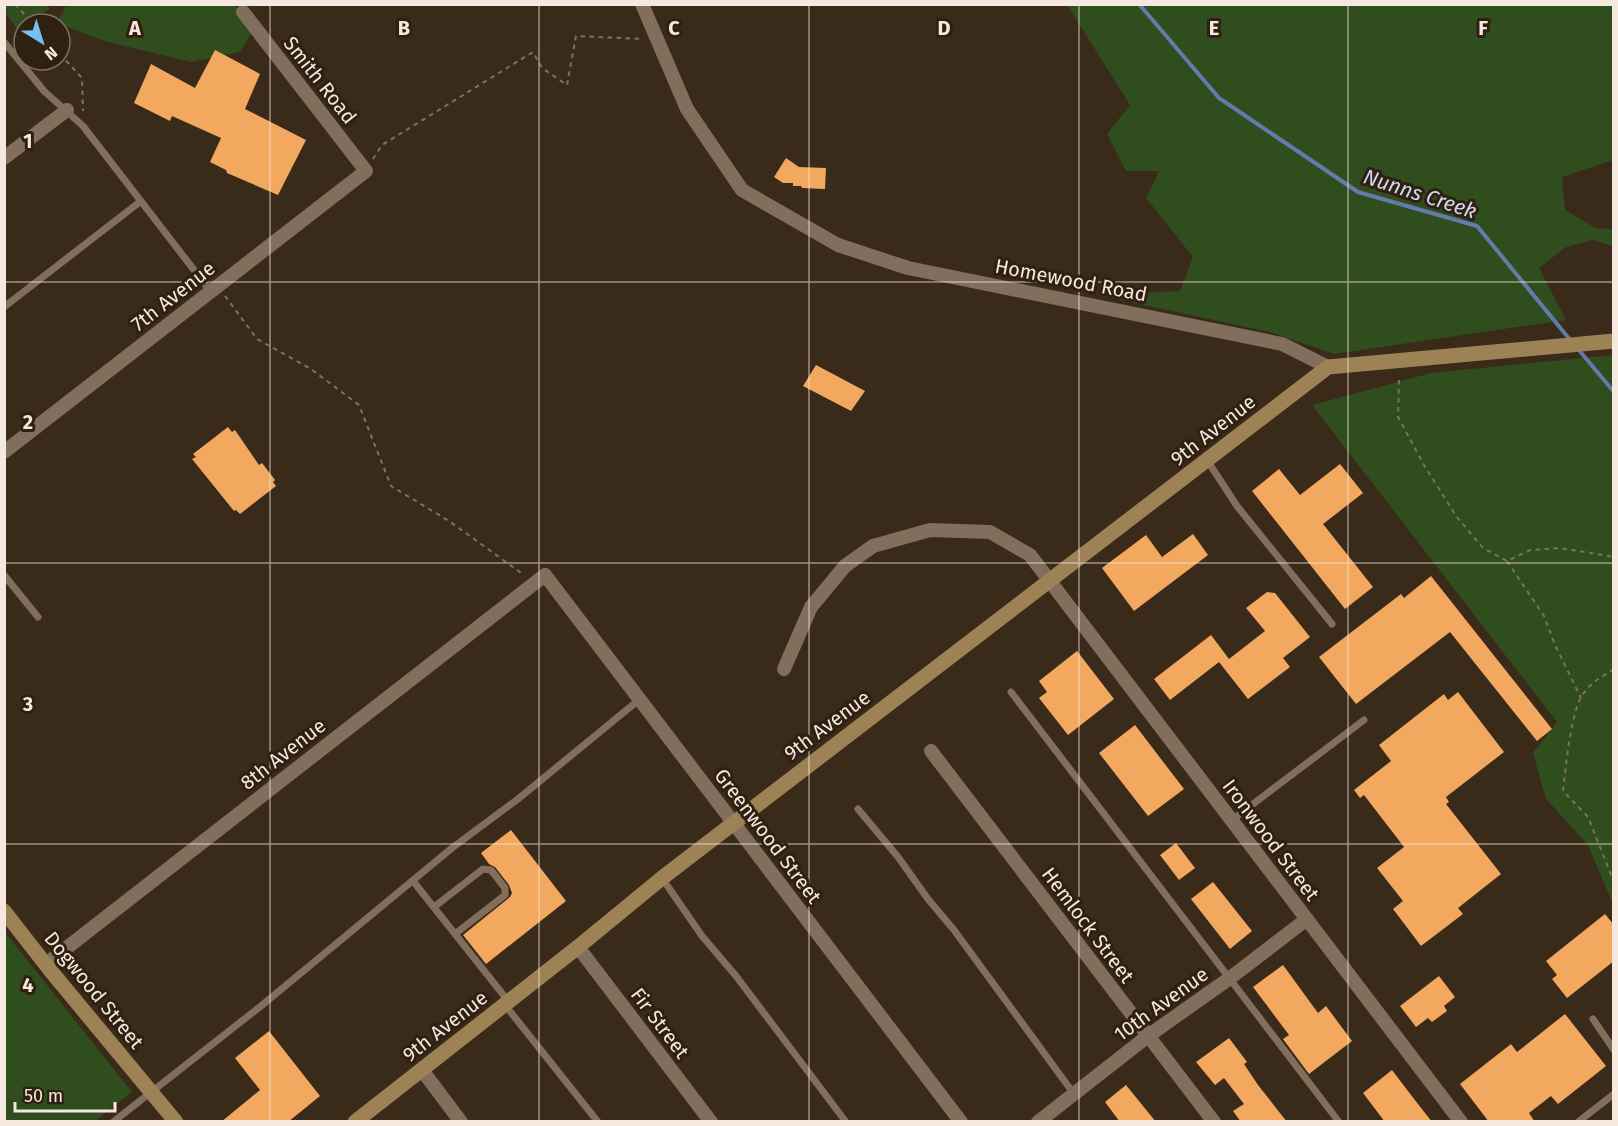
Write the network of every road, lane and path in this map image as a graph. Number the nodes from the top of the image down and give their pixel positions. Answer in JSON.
{"nodes":[{"id":1,"x":642,"y":4,"type":"edge"},
{"id":2,"x":243,"y":12,"type":"dead end"},
{"id":3,"x":657,"y":40,"type":"junction"},
{"id":4,"x":4,"y":42,"type":"edge"},
{"id":5,"x":72,"y":67,"type":"edge"},
{"id":6,"x":67,"y":110,"type":"junction"},
{"id":7,"x":84,"y":126,"type":"junction"},
{"id":8,"x":4,"y":158,"type":"edge"},
{"id":9,"x":366,"y":171,"type":"junction"},
{"id":10,"x":141,"y":201,"type":"junction"},
{"id":11,"x":214,"y":289,"type":"junction"},
{"id":12,"x":4,"y":307,"type":"edge"},
{"id":13,"x":1614,"y":341,"type":"edge"},
{"id":14,"x":1328,"y":367,"type":"junction"},
{"id":15,"x":1399,"y":380,"type":"dead end"},
{"id":16,"x":4,"y":452,"type":"edge"},
{"id":17,"x":1207,"y":460,"type":"junction"},
{"id":18,"x":1614,"y":557,"type":"edge"},
{"id":19,"x":1507,"y":561,"type":"junction"},
{"id":20,"x":4,"y":575,"type":"edge"},
{"id":21,"x":539,"y":579,"type":"junction"},
{"id":22,"x":1050,"y":582,"type":"junction"},
{"id":23,"x":38,"y":618,"type":"dead end"},
{"id":24,"x":1332,"y":624,"type":"dead end"},
{"id":25,"x":784,"y":669,"type":"dead end"},
{"id":26,"x":1614,"y":669,"type":"edge"},
{"id":27,"x":1011,"y":692,"type":"dead end"},
{"id":28,"x":1581,"y":698,"type":"junction"},
{"id":29,"x":640,"y":699,"type":"junction"},
{"id":30,"x":1364,"y":720,"type":"dead end"},
{"id":31,"x":931,"y":751,"type":"dead end"},
{"id":32,"x":858,"y":808,"type":"dead end"},
{"id":33,"x":1232,"y":820,"type":"junction"},
{"id":34,"x":733,"y":822,"type":"junction"},
{"id":35,"x":662,"y":878,"type":"junction"},
{"id":36,"x":413,"y":881,"type":"junction"},
{"id":37,"x":1614,"y":882,"type":"edge"},
{"id":38,"x":434,"y":907,"type":"junction"},
{"id":39,"x":4,"y":911,"type":"edge"},
{"id":40,"x":1307,"y":919,"type":"junction"},
{"id":41,"x":455,"y":934,"type":"junction"},
{"id":42,"x":578,"y":948,"type":"junction"},
{"id":43,"x":46,"y":964,"type":"junction"},
{"id":44,"x":1230,"y":978,"type":"junction"},
{"id":45,"x":507,"y":1003,"type":"junction"},
{"id":46,"x":1593,"y":1019,"type":"dead end"},
{"id":47,"x":1148,"y":1036,"type":"junction"},
{"id":48,"x":1614,"y":1050,"type":"edge"},
{"id":49,"x":422,"y":1070,"type":"junction"},
{"id":50,"x":150,"y":1092,"type":"junction"},
{"id":51,"x":1074,"y":1094,"type":"junction"},
{"id":52,"x":1614,"y":1094,"type":"edge"},
{"id":53,"x":113,"y":1122,"type":"edge"},
{"id":54,"x":176,"y":1122,"type":"edge"},
{"id":55,"x":355,"y":1122,"type":"edge"},
{"id":56,"x":461,"y":1122,"type":"edge"},
{"id":57,"x":598,"y":1122,"type":"edge"},
{"id":58,"x":711,"y":1122,"type":"edge"},
{"id":59,"x":846,"y":1122,"type":"edge"},
{"id":60,"x":961,"y":1122,"type":"edge"},
{"id":61,"x":1038,"y":1122,"type":"edge"},
{"id":62,"x":1214,"y":1122,"type":"edge"},
{"id":63,"x":1339,"y":1122,"type":"edge"},
{"id":64,"x":1461,"y":1122,"type":"edge"},
{"id":65,"x":1578,"y":1122,"type":"edge"}],
"edges":[{"from":1,"to":3,"type":"street","name":"Homewood Road"},
{"from":2,"to":9,"type":"street","name":"Smith Road"},
{"from":3,"to":9,"type":"path"},
{"from":3,"to":14,"type":"street","name":"Homewood Road"},
{"from":4,"to":6,"type":"lane"},
{"from":5,"to":7,"type":"path"},
{"from":6,"to":7,"type":"lane"},
{"from":6,"to":8,"type":"street"},
{"from":7,"to":10,"type":"lane"},
{"from":9,"to":11,"type":"street","name":"7th Avenue"},
{"from":10,"to":11,"type":"lane"},
{"from":10,"to":12,"type":"lane"},
{"from":11,"to":16,"type":"street","name":"7th Avenue"},
{"from":11,"to":21,"type":"path"},
{"from":13,"to":14,"type":"main road"},
{"from":14,"to":17,"type":"main road","name":"9th Avenue"},
{"from":15,"to":19,"type":"path"},
{"from":17,"to":22,"type":"main road","name":"9th Avenue"},
{"from":17,"to":24,"type":"lane"},
{"from":18,"to":19,"type":"path"},
{"from":19,"to":28,"type":"path"},
{"from":20,"to":23,"type":"lane"},
{"from":21,"to":29,"type":"street","name":"Greenwood Street"},
{"from":21,"to":43,"type":"street","name":"8th Avenue"},
{"from":22,"to":25,"type":"street","name":"Ironwood Street"},
{"from":22,"to":33,"type":"street","name":"Ironwood Street"},
{"from":22,"to":34,"type":"main road","name":"9th Avenue"},
{"from":26,"to":28,"type":"path"},
{"from":27,"to":44,"type":"lane"},
{"from":28,"to":37,"type":"path"},
{"from":29,"to":34,"type":"street","name":"Greenwood Street"},
{"from":29,"to":36,"type":"lane"},
{"from":30,"to":33,"type":"lane"},
{"from":31,"to":47,"type":"street","name":"Hemlock Street"},
{"from":32,"to":51,"type":"lane"},
{"from":33,"to":40,"type":"street","name":"Ironwood Street"},
{"from":34,"to":35,"type":"main road","name":"9th Avenue"},
{"from":34,"to":60,"type":"street","name":"Greenwood Street"},
{"from":35,"to":42,"type":"main road","name":"9th Avenue"},
{"from":35,"to":59,"type":"lane"},
{"from":36,"to":38,"type":"lane"},
{"from":36,"to":50,"type":"lane"},
{"from":38,"to":41,"type":"lane"},
{"from":38,"to":41,"type":"lane"},
{"from":39,"to":43,"type":"main road","name":"Dogwood Street"},
{"from":40,"to":44,"type":"street","name":"10th Avenue"},
{"from":40,"to":64,"type":"street","name":"Ironwood Street"},
{"from":41,"to":45,"type":"lane"},
{"from":42,"to":45,"type":"main road","name":"9th Avenue"},
{"from":42,"to":58,"type":"street","name":"Fir Street"},
{"from":43,"to":50,"type":"main road","name":"Dogwood Street"},
{"from":44,"to":47,"type":"street","name":"10th Avenue"},
{"from":44,"to":63,"type":"lane"},
{"from":45,"to":49,"type":"main road","name":"9th Avenue"},
{"from":45,"to":57,"type":"lane"},
{"from":46,"to":48,"type":"lane"},
{"from":47,"to":51,"type":"street","name":"10th Avenue"},
{"from":47,"to":62,"type":"street","name":"Hemlock Street"},
{"from":49,"to":55,"type":"main road","name":"9th Avenue"},
{"from":49,"to":56,"type":"street"},
{"from":50,"to":53,"type":"lane"},
{"from":50,"to":54,"type":"main road","name":"Dogwood Street"},
{"from":51,"to":61,"type":"street","name":"10th Avenue"},
{"from":52,"to":65,"type":"lane"}]}
